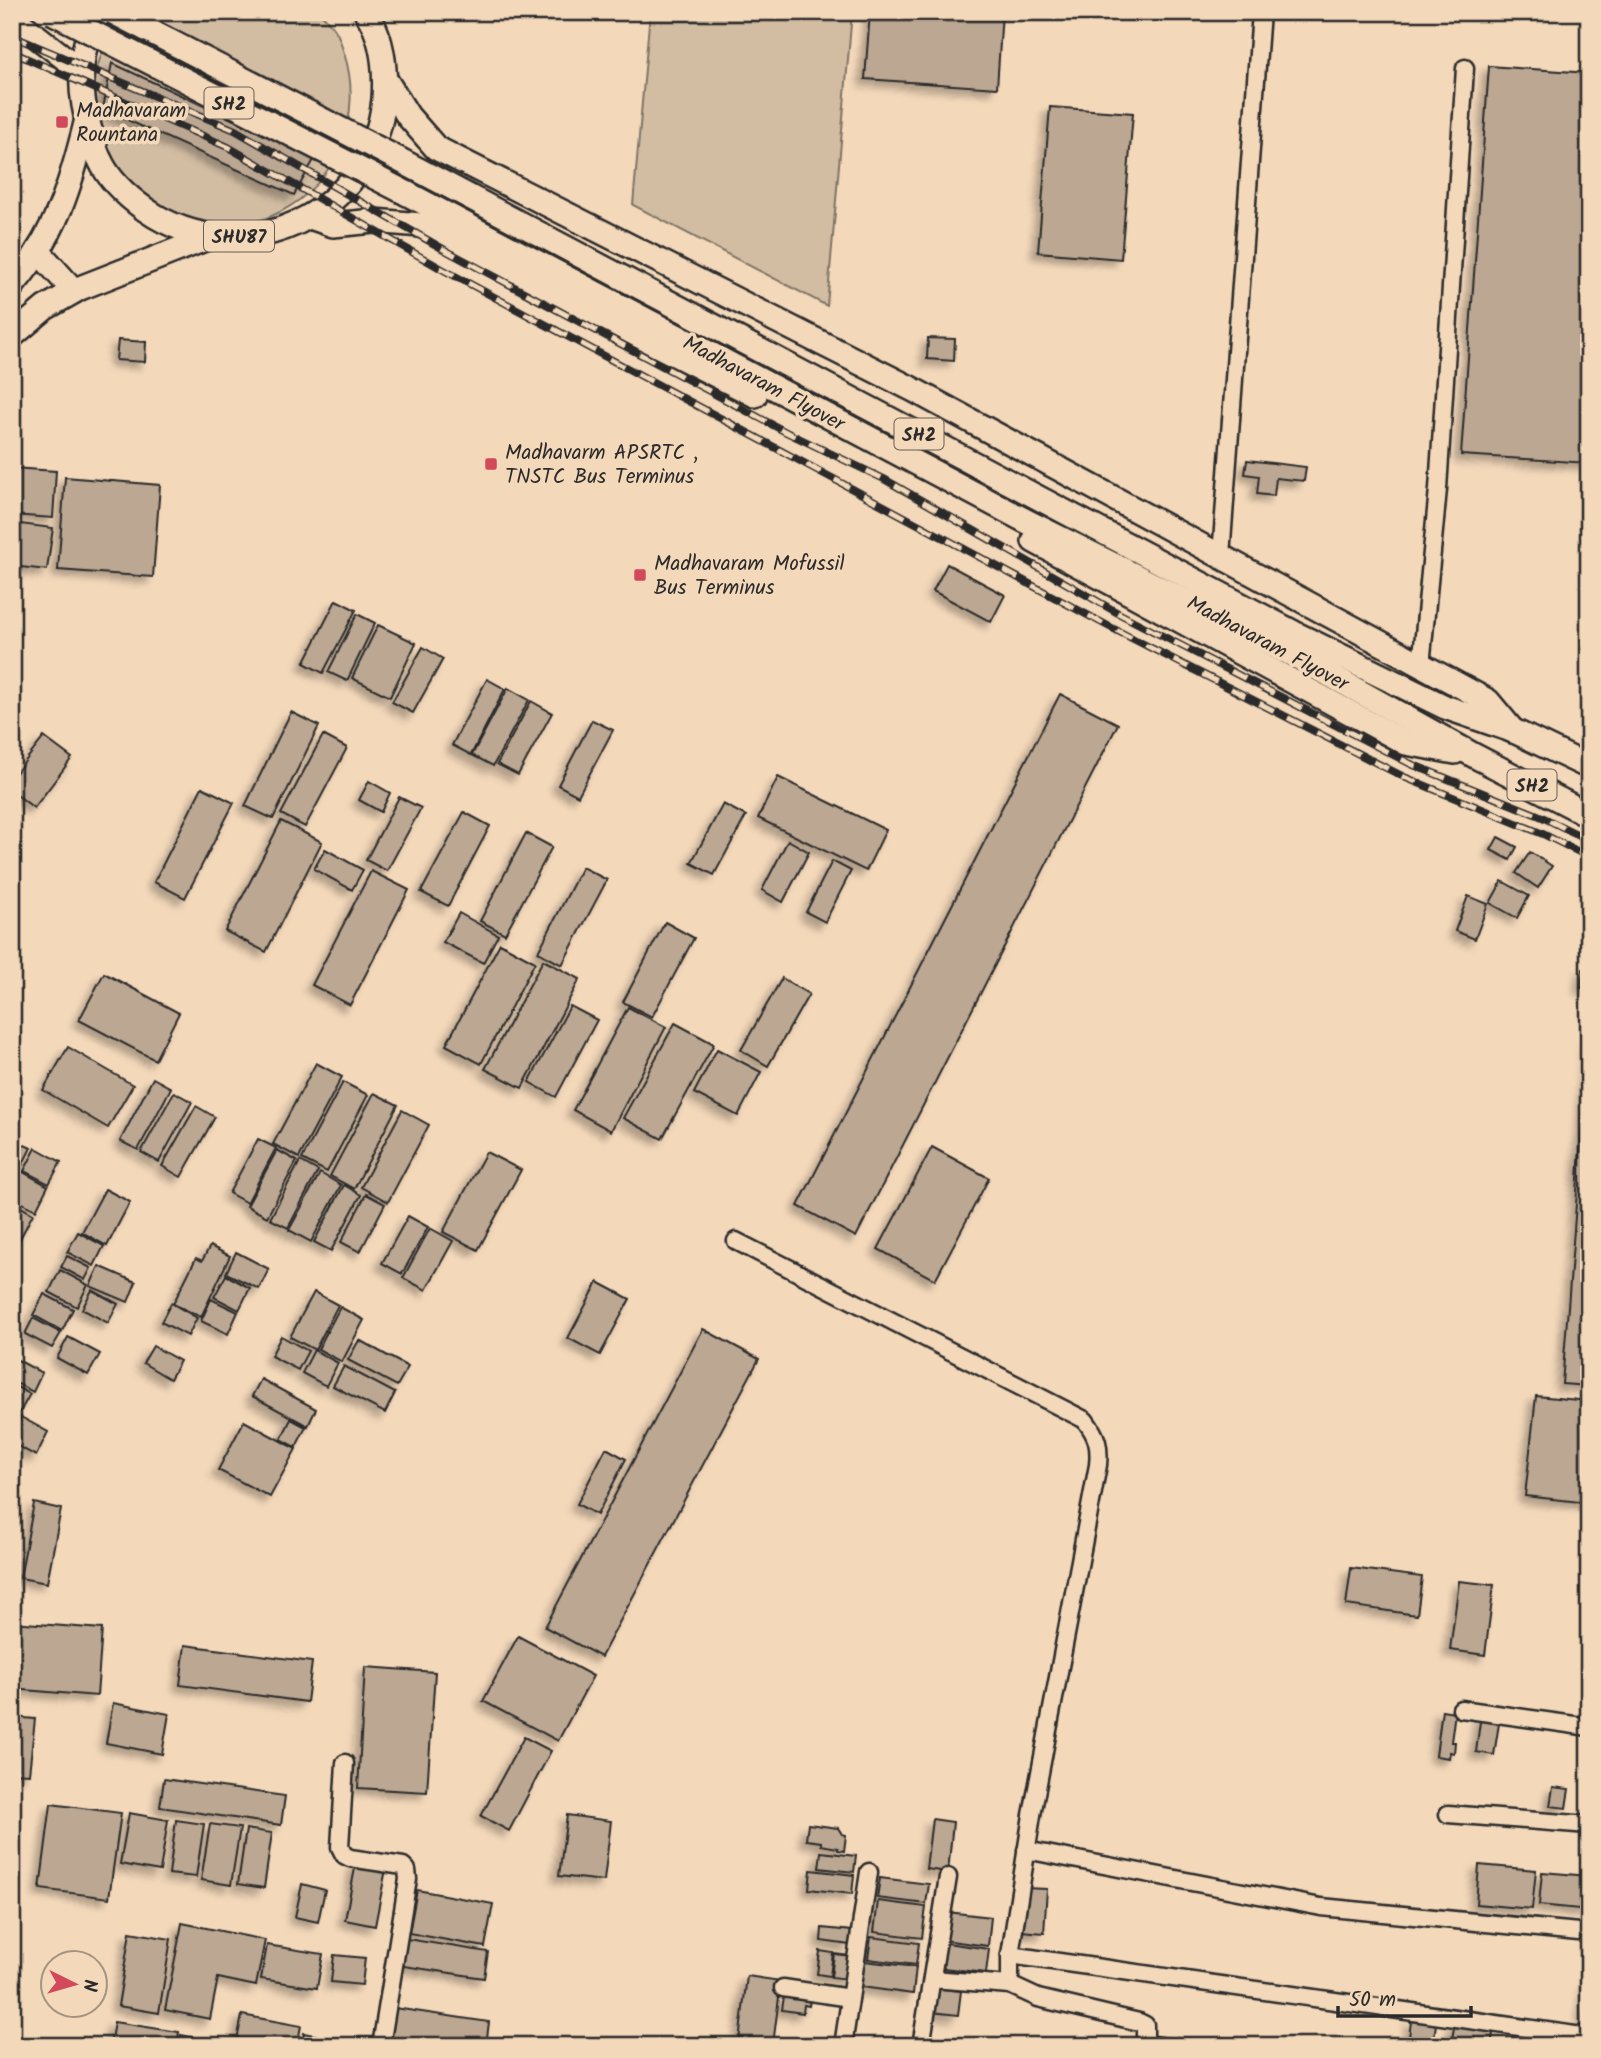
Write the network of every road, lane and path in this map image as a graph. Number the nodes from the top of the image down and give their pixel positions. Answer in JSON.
{"nodes":[{"id":1,"x":52,"y":12,"type":"edge"},
{"id":2,"x":100,"y":12,"type":"edge"},
{"id":3,"x":113,"y":12,"type":"edge"},
{"id":4,"x":1261,"y":12,"type":"edge"},
{"id":5,"x":370,"y":15,"type":"edge"},
{"id":6,"x":12,"y":17,"type":"edge"},
{"id":7,"x":1465,"y":68,"type":"dead end"},
{"id":8,"x":80,"y":70,"type":"junction"},
{"id":9,"x":385,"y":79,"type":"junction"},
{"id":10,"x":87,"y":119,"type":"junction"},
{"id":11,"x":310,"y":218,"type":"junction"},
{"id":12,"x":210,"y":237,"type":"junction"},
{"id":13,"x":38,"y":251,"type":"junction"},
{"id":14,"x":12,"y":286,"type":"edge"},
{"id":15,"x":74,"y":291,"type":"junction"},
{"id":16,"x":12,"y":336,"type":"edge"},
{"id":17,"x":1221,"y":556,"type":"junction"},
{"id":18,"x":1421,"y":666,"type":"junction"},
{"id":19,"x":1514,"y":732,"type":"junction"},
{"id":20,"x":1475,"y":756,"type":"junction"},
{"id":21,"x":1589,"y":767,"type":"edge"},
{"id":22,"x":1589,"y":815,"type":"edge"},
{"id":23,"x":736,"y":1241,"type":"dead end"},
{"id":24,"x":1461,"y":1709,"type":"dead end"},
{"id":25,"x":1589,"y":1727,"type":"edge"},
{"id":26,"x":345,"y":1763,"type":"dead end"},
{"id":27,"x":1448,"y":1814,"type":"dead end"},
{"id":28,"x":1589,"y":1825,"type":"edge"},
{"id":29,"x":1026,"y":1850,"type":"junction"},
{"id":30,"x":869,"y":1872,"type":"dead end"},
{"id":31,"x":948,"y":1877,"type":"dead end"},
{"id":32,"x":1589,"y":1933,"type":"edge"},
{"id":33,"x":1010,"y":1955,"type":"junction"},
{"id":34,"x":932,"y":1979,"type":"junction"},
{"id":35,"x":1010,"y":1985,"type":"junction"},
{"id":36,"x":783,"y":1988,"type":"dead end"},
{"id":37,"x":850,"y":1998,"type":"junction"},
{"id":38,"x":1589,"y":2037,"type":"edge"},
{"id":39,"x":381,"y":2046,"type":"edge"},
{"id":40,"x":843,"y":2046,"type":"edge"},
{"id":41,"x":921,"y":2046,"type":"edge"},
{"id":42,"x":1145,"y":2046,"type":"edge"}],
"edges":[{"from":1,"to":20,"type":"main road","name":"Madhavaram Flyover","number":"SH2","bridge":true},
{"from":2,"to":8,"type":"main road","number":"SHU87"},
{"from":3,"to":19,"type":"main road","name":"Madhavaram Flyover","number":"SH2","bridge":true},
{"from":4,"to":17,"type":"street"},
{"from":5,"to":9,"type":"main road","number":"SHU87"},
{"from":6,"to":8,"type":"main road"},
{"from":7,"to":18,"type":"street"},
{"from":8,"to":10,"type":"main road","number":"SHU87"},
{"from":9,"to":11,"type":"main road","number":"SHU87"},
{"from":9,"to":17,"type":"main road"},
{"from":10,"to":12,"type":"main road","number":"SHU87"},
{"from":10,"to":13,"type":"main road","number":"SHU87"},
{"from":11,"to":12,"type":"main road","number":"SHU87"},
{"from":11,"to":20,"type":"main road"},
{"from":12,"to":15,"type":"main road","number":"SHU87"},
{"from":13,"to":14,"type":"main road","number":"SHU87"},
{"from":13,"to":15,"type":"main road"},
{"from":15,"to":16,"type":"main road","number":"SHU87"},
{"from":17,"to":18,"type":"main road"},
{"from":18,"to":19,"type":"main road"},
{"from":19,"to":21,"type":"main road","number":"SH2"},
{"from":20,"to":22,"type":"main road","number":"SH2"},
{"from":23,"to":29,"type":"street"},
{"from":24,"to":25,"type":"street"},
{"from":26,"to":39,"type":"street"},
{"from":27,"to":28,"type":"street"},
{"from":29,"to":32,"type":"street"},
{"from":29,"to":33,"type":"street"},
{"from":30,"to":37,"type":"street"},
{"from":31,"to":34,"type":"street"},
{"from":33,"to":35,"type":"street"},
{"from":33,"to":38,"type":"street"},
{"from":34,"to":35,"type":"street"},
{"from":34,"to":41,"type":"street"},
{"from":35,"to":42,"type":"street"},
{"from":36,"to":37,"type":"street"},
{"from":37,"to":40,"type":"street"}]}
